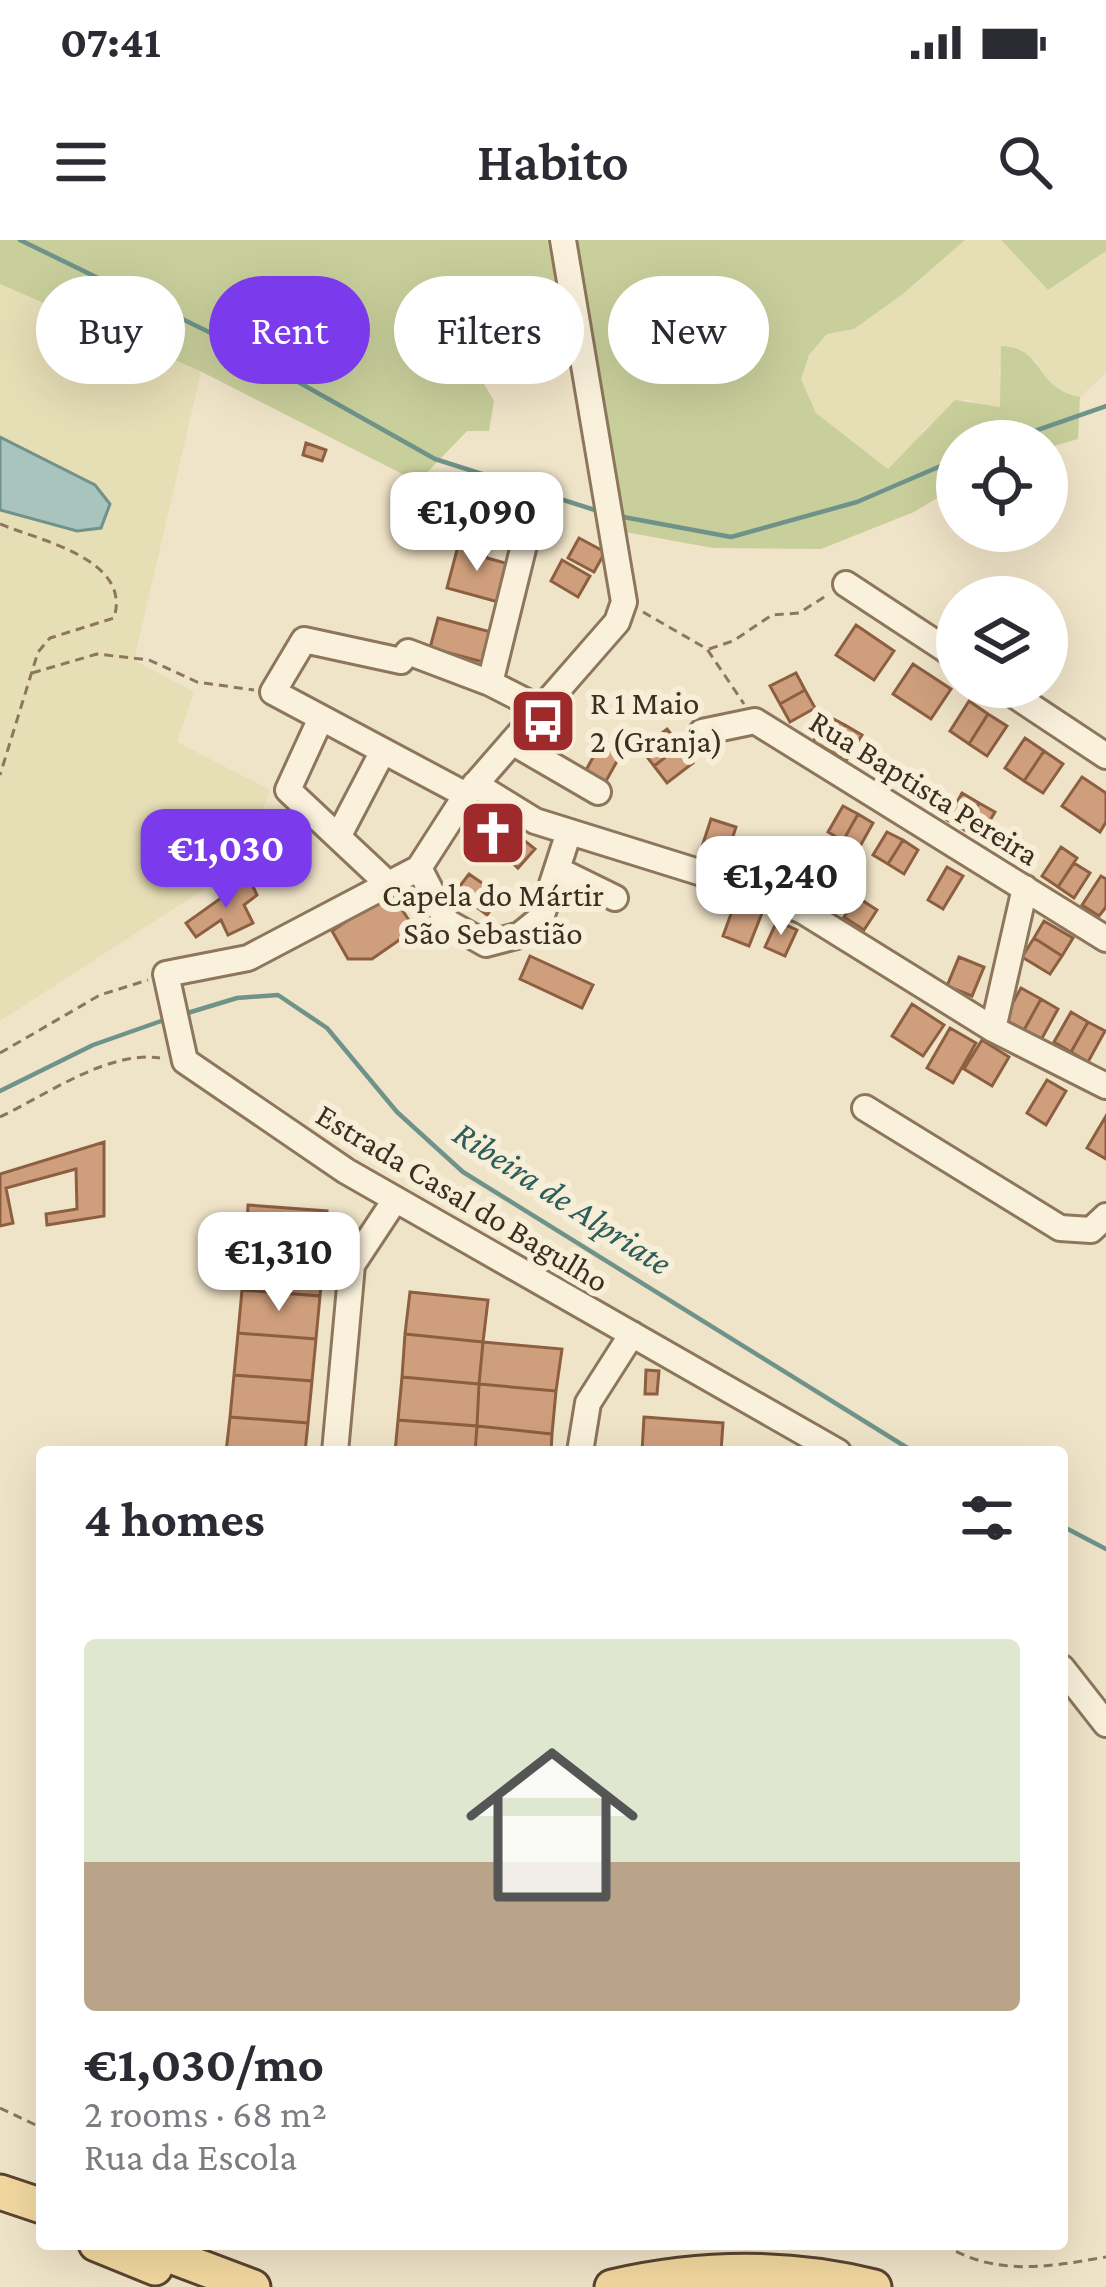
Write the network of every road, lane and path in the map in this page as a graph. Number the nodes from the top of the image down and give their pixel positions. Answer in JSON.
{"nodes":[{"id":1,"x":563,"y":240,"type":"edge"},
{"id":2,"x":0,"y":524,"type":"edge"},
{"id":3,"x":524,"y":545,"type":"dead end"},
{"id":4,"x":846,"y":584,"type":"joint"},
{"id":5,"x":624,"y":602,"type":"junction"},
{"id":6,"x":936,"y":643,"type":"edge"},
{"id":7,"x":707,"y":649,"type":"junction"},
{"id":8,"x":31,"y":674,"type":"junction"},
{"id":9,"x":490,"y":683,"type":"junction"},
{"id":10,"x":273,"y":692,"type":"junction"},
{"id":11,"x":1034,"y":708,"type":"edge"},
{"id":12,"x":541,"y":710,"type":"junction"},
{"id":13,"x":321,"y":718,"type":"junction"},
{"id":14,"x":754,"y":721,"type":"junction"},
{"id":15,"x":703,"y":732,"type":"dead end"},
{"id":16,"x":512,"y":742,"type":"junction"},
{"id":17,"x":382,"y":752,"type":"junction"},
{"id":18,"x":1106,"y":756,"type":"edge"},
{"id":19,"x":0,"y":775,"type":"edge"},
{"id":20,"x":471,"y":789,"type":"junction"},
{"id":21,"x":598,"y":792,"type":"dead end"},
{"id":22,"x":569,"y":832,"type":"junction"},
{"id":23,"x":338,"y":837,"type":"junction"},
{"id":24,"x":418,"y":868,"type":"junction"},
{"id":25,"x":558,"y":870,"type":"junction"},
{"id":26,"x":386,"y":882,"type":"junction"},
{"id":27,"x":1025,"y":888,"type":"junction"},
{"id":28,"x":616,"y":898,"type":"dead end"},
{"id":29,"x":1106,"y":939,"type":"edge"},
{"id":30,"x":166,"y":974,"type":"junction"},
{"id":31,"x":993,"y":1029,"type":"junction"},
{"id":32,"x":184,"y":1049,"type":"junction"},
{"id":33,"x":0,"y":1053,"type":"edge"},
{"id":34,"x":1106,"y":1086,"type":"edge"},
{"id":35,"x":865,"y":1108,"type":"dead end"},
{"id":36,"x":0,"y":1117,"type":"edge"},
{"id":37,"x":395,"y":1199,"type":"junction"},
{"id":38,"x":1106,"y":1216,"type":"edge"},
{"id":39,"x":632,"y":1334,"type":"junction"},
{"id":40,"x":336,"y":1446,"type":"edge"},
{"id":41,"x":581,"y":1446,"type":"edge"},
{"id":42,"x":828,"y":1446,"type":"edge"},
{"id":43,"x":1068,"y":1676,"type":"edge"},
{"id":44,"x":1106,"y":1724,"type":"edge"},
{"id":45,"x":0,"y":2108,"type":"edge"},
{"id":46,"x":36,"y":2125,"type":"edge"},
{"id":47,"x":0,"y":2192,"type":"edge"},
{"id":48,"x":36,"y":2204,"type":"edge"},
{"id":49,"x":0,"y":2208,"type":"edge"},
{"id":50,"x":36,"y":2220,"type":"edge"},
{"id":51,"x":111,"y":2250,"type":"edge"},
{"id":52,"x":155,"y":2250,"type":"edge"},
{"id":53,"x":953,"y":2250,"type":"edge"},
{"id":54,"x":1106,"y":2257,"type":"edge"},
{"id":55,"x":201,"y":2287,"type":"edge"},
{"id":56,"x":253,"y":2287,"type":"edge"},
{"id":57,"x":612,"y":2287,"type":"edge"},
{"id":58,"x":702,"y":2287,"type":"edge"},
{"id":59,"x":793,"y":2287,"type":"edge"},
{"id":60,"x":874,"y":2287,"type":"edge"}],
"edges":[{"from":1,"to":5,"type":"street"},
{"from":2,"to":8,"type":"path"},
{"from":3,"to":9,"type":"street"},
{"from":4,"to":6,"type":"street"},
{"from":4,"to":7,"type":"path"},
{"from":5,"to":7,"type":"path"},
{"from":5,"to":12,"type":"street"},
{"from":7,"to":14,"type":"path"},
{"from":8,"to":10,"type":"path"},
{"from":8,"to":19,"type":"path"},
{"from":9,"to":10,"type":"street"},
{"from":9,"to":12,"type":"street"},
{"from":10,"to":13,"type":"street"},
{"from":11,"to":18,"type":"street"},
{"from":12,"to":16,"type":"street"},
{"from":13,"to":17,"type":"street"},
{"from":13,"to":23,"type":"street"},
{"from":14,"to":15,"type":"street"},
{"from":14,"to":27,"type":"street","name":"Rua Baptista Pereira"},
{"from":16,"to":20,"type":"street"},
{"from":16,"to":21,"type":"street"},
{"from":17,"to":20,"type":"street"},
{"from":17,"to":23,"type":"street"},
{"from":20,"to":22,"type":"street"},
{"from":20,"to":24,"type":"street"},
{"from":22,"to":25,"type":"street"},
{"from":22,"to":31,"type":"street"},
{"from":23,"to":26,"type":"street"},
{"from":24,"to":25,"type":"street"},
{"from":24,"to":26,"type":"street"},
{"from":25,"to":28,"type":"street"},
{"from":26,"to":30,"type":"street"},
{"from":27,"to":29,"type":"street","name":"Rua Baptista Pereira"},
{"from":27,"to":31,"type":"street"},
{"from":30,"to":32,"type":"street"},
{"from":30,"to":33,"type":"path"},
{"from":31,"to":34,"type":"street"},
{"from":32,"to":36,"type":"path"},
{"from":32,"to":37,"type":"street","name":"Estrada Casal do Bagulho"},
{"from":35,"to":38,"type":"street"},
{"from":37,"to":39,"type":"street","name":"Estrada Casal do Bagulho"},
{"from":37,"to":40,"type":"street"},
{"from":39,"to":41,"type":"street"},
{"from":39,"to":42,"type":"street","name":"Estrada Casal do Bagulho"},
{"from":43,"to":44,"type":"street"},
{"from":45,"to":46,"type":"path"},
{"from":47,"to":48,"type":"main road"},
{"from":49,"to":50,"type":"main road"},
{"from":51,"to":55,"type":"main road"},
{"from":52,"to":56,"type":"main road"},
{"from":53,"to":54,"type":"path"},
{"from":57,"to":60,"type":"main road"},
{"from":58,"to":59,"type":"main road"}]}
